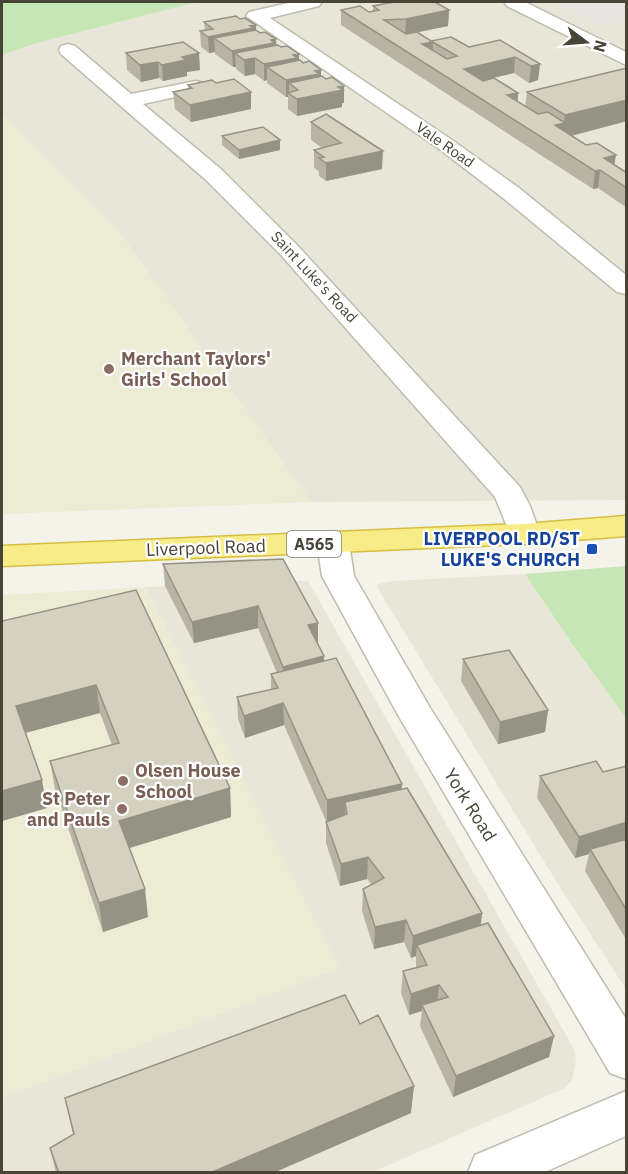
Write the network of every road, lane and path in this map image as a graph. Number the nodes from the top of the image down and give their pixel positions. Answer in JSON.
{"nodes":[{"id":1,"x":313,"y":2,"type":"edge"},
{"id":2,"x":513,"y":2,"type":"edge"},
{"id":3,"x":68,"y":50,"type":"dead end"},
{"id":4,"x":627,"y":59,"type":"edge"},
{"id":5,"x":196,"y":87,"type":"edge"},
{"id":6,"x":127,"y":101,"type":"junction"},
{"id":7,"x":627,"y":287,"type":"edge"},
{"id":8,"x":627,"y":526,"type":"edge"},
{"id":9,"x":524,"y":534,"type":"junction"},
{"id":10,"x":333,"y":543,"type":"junction"},
{"id":11,"x":2,"y":556,"type":"edge"},
{"id":12,"x":627,"y":1058,"type":"edge"},
{"id":13,"x":627,"y":1113,"type":"edge"},
{"id":14,"x":492,"y":1173,"type":"edge"}],
"edges":[{"from":1,"to":7,"type":"street","name":"Vale Road"},
{"from":2,"to":4,"type":"street"},
{"from":3,"to":6,"type":"street","name":"Saint Luke's Road"},
{"from":5,"to":6,"type":"street"},
{"from":6,"to":9,"type":"street","name":"Saint Luke's Road"},
{"from":8,"to":9,"type":"highway","name":"Liverpool Road","number":"A565"},
{"from":9,"to":10,"type":"highway","name":"Liverpool Road","number":"A565"},
{"from":10,"to":11,"type":"highway","name":"Liverpool Road","number":"A565"},
{"from":10,"to":12,"type":"street","name":"York Road"},
{"from":13,"to":14,"type":"street"}]}
